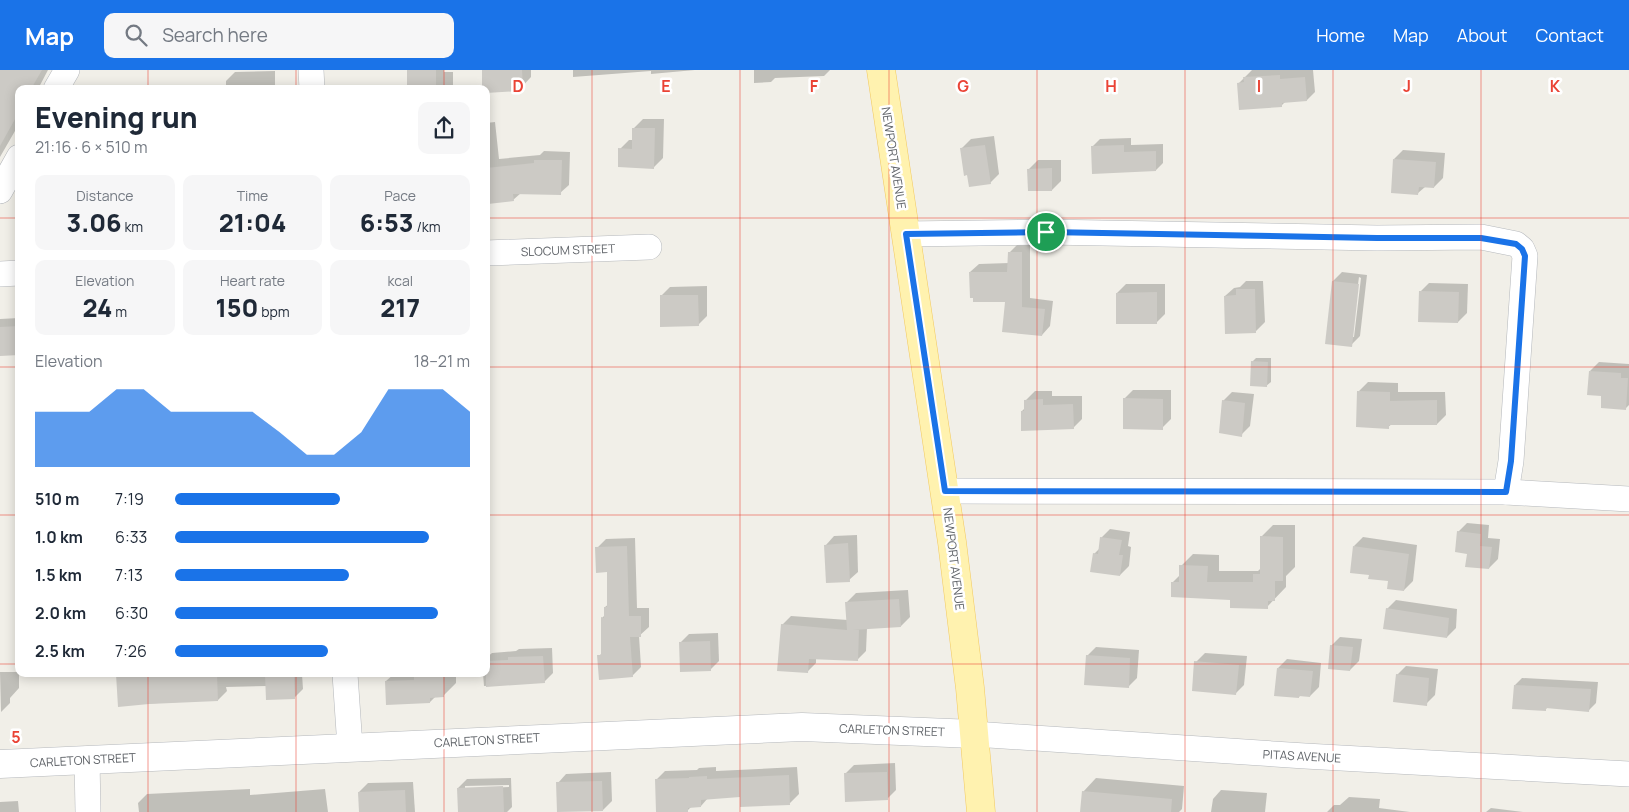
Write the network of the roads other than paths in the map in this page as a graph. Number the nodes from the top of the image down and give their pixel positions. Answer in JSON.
{"nodes":[{"id":1,"x":67,"y":70,"type":"edge"},
{"id":2,"x":311,"y":70,"type":"edge"},
{"id":3,"x":881,"y":70,"type":"edge"},
{"id":4,"x":58,"y":85,"type":"edge"},
{"id":5,"x":312,"y":85,"type":"edge"},
{"id":6,"x":15,"y":164,"type":"edge"},
{"id":7,"x":0,"y":191,"type":"edge"},
{"id":8,"x":906,"y":234,"type":"junction"},
{"id":9,"x":649,"y":246,"type":"dead end"},
{"id":10,"x":490,"y":253,"type":"edge"},
{"id":11,"x":15,"y":273,"type":"edge"},
{"id":12,"x":0,"y":274,"type":"edge"},
{"id":13,"x":945,"y":491,"type":"junction"},
{"id":14,"x":1506,"y":492,"type":"junction"},
{"id":15,"x":1629,"y":499,"type":"edge"},
{"id":16,"x":345,"y":677,"type":"edge"},
{"id":17,"x":974,"y":734,"type":"junction"},
{"id":18,"x":350,"y":747,"type":"junction"},
{"id":19,"x":87,"y":760,"type":"junction"},
{"id":20,"x":0,"y":764,"type":"edge"},
{"id":21,"x":1629,"y":774,"type":"edge"},
{"id":22,"x":88,"y":812,"type":"edge"},
{"id":23,"x":981,"y":812,"type":"edge"}],
"edges":[{"from":1,"to":4,"type":"street"},
{"from":2,"to":5,"type":"street"},
{"from":3,"to":8,"type":"main road","name":"NEWPORT AVENUE"},
{"from":6,"to":7,"type":"street"},
{"from":8,"to":13,"type":"main road","name":"NEWPORT AVENUE"},
{"from":8,"to":14,"type":"street"},
{"from":9,"to":10,"type":"street","name":"SLOCUM STREET"},
{"from":11,"to":12,"type":"street"},
{"from":13,"to":14,"type":"street"},
{"from":13,"to":17,"type":"main road","name":"NEWPORT AVENUE"},
{"from":14,"to":15,"type":"street"},
{"from":16,"to":18,"type":"street"},
{"from":17,"to":18,"type":"street","name":"CARLETON STREET"},
{"from":17,"to":21,"type":"street","name":"PITAS AVENUE"},
{"from":17,"to":23,"type":"main road","name":"NEWPORT AVENUE"},
{"from":18,"to":19,"type":"street","name":"CARLETON STREET"},
{"from":19,"to":20,"type":"street","name":"CARLETON STREET"},
{"from":19,"to":22,"type":"street"}]}
